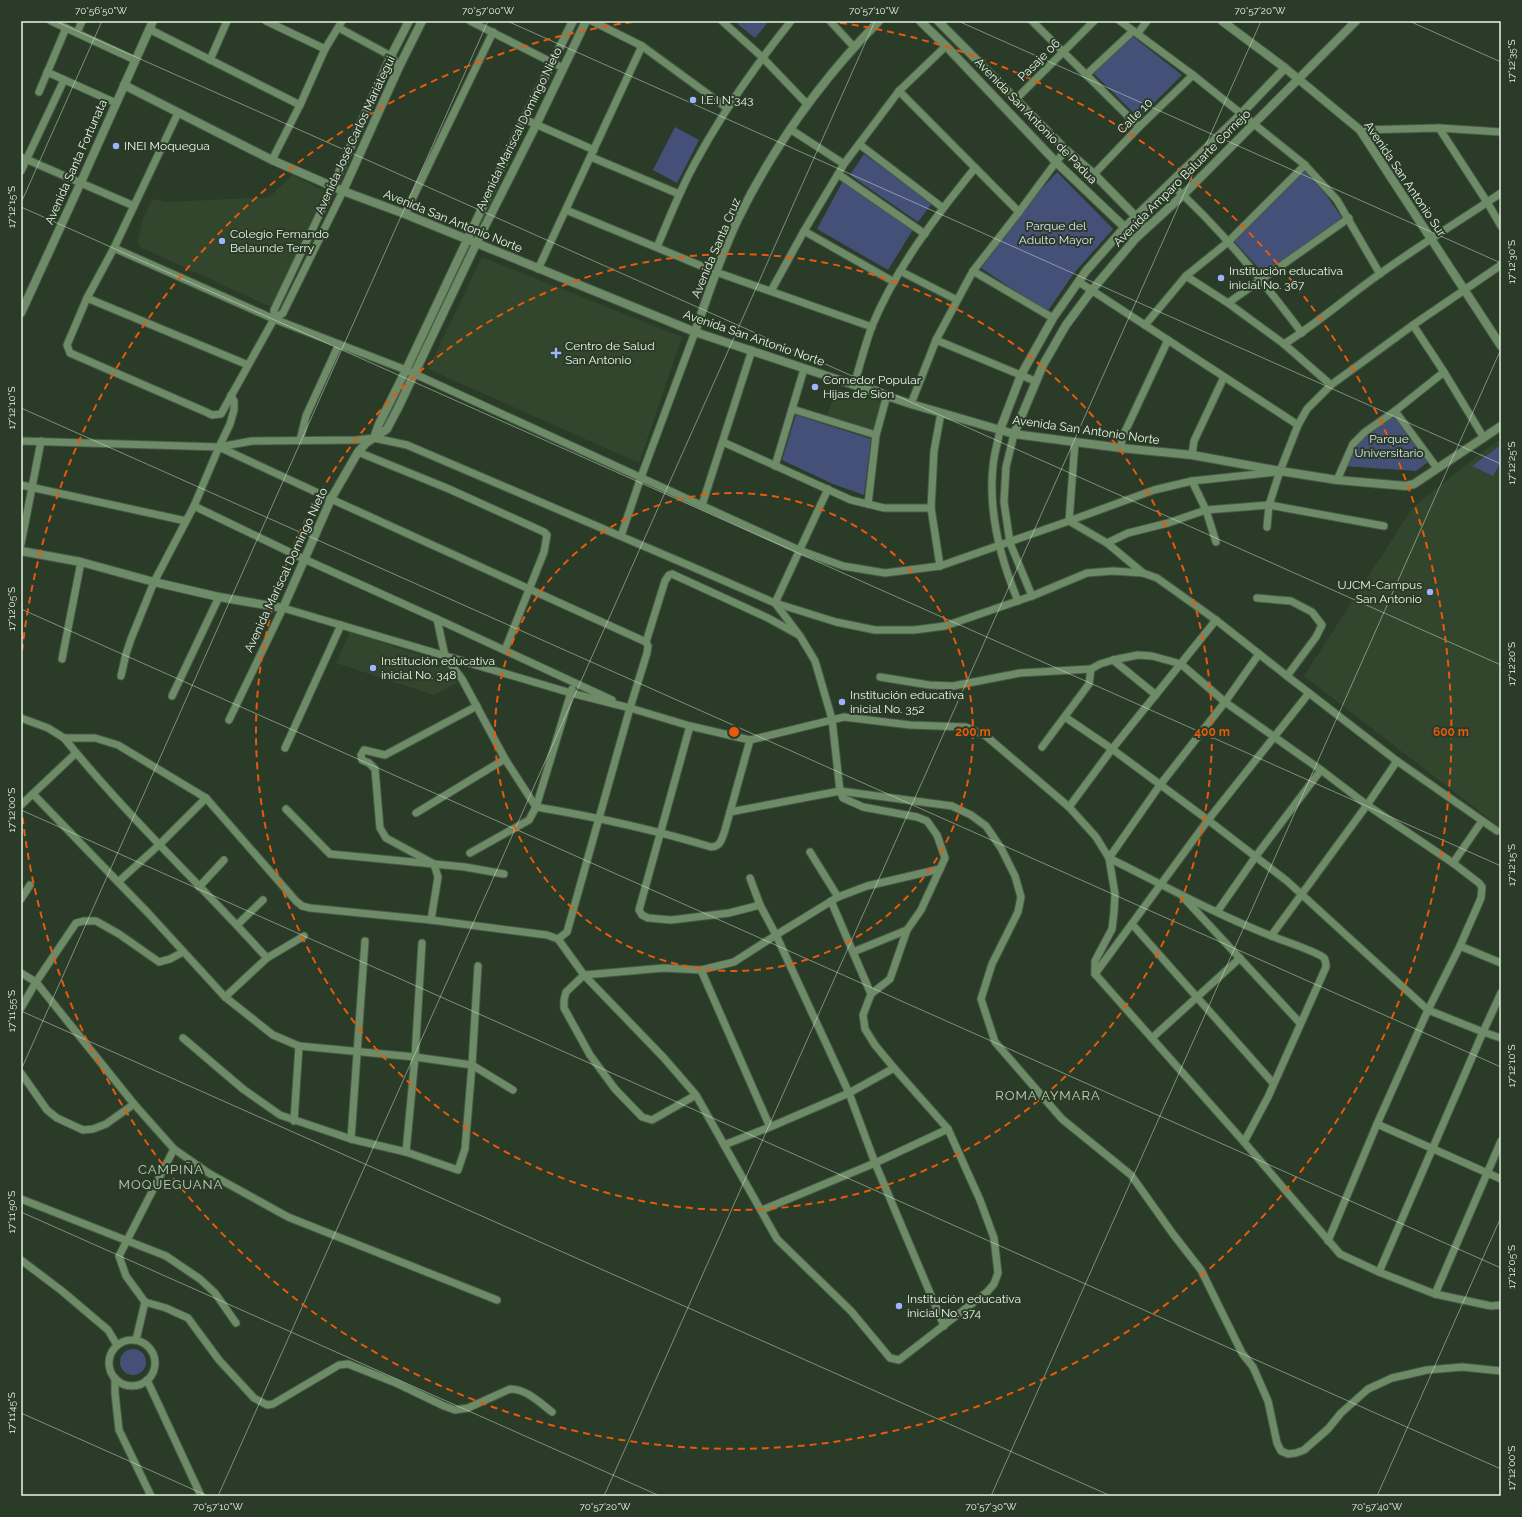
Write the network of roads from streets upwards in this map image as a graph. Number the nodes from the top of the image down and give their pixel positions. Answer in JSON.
{"nodes":[{"id":1,"x":51,"y":21,"type":"edge"},
{"id":2,"x":82,"y":21,"type":"edge"},
{"id":3,"x":153,"y":21,"type":"edge"},
{"id":4,"x":227,"y":21,"type":"edge"},
{"id":5,"x":266,"y":21,"type":"edge"},
{"id":6,"x":409,"y":21,"type":"edge"},
{"id":7,"x":422,"y":21,"type":"edge"},
{"id":8,"x":470,"y":21,"type":"edge"},
{"id":9,"x":573,"y":21,"type":"edge"},
{"id":10,"x":586,"y":21,"type":"edge"},
{"id":11,"x":592,"y":21,"type":"edge"},
{"id":12,"x":722,"y":21,"type":"edge"},
{"id":13,"x":791,"y":21,"type":"edge"},
{"id":14,"x":830,"y":21,"type":"edge"},
{"id":15,"x":879,"y":21,"type":"edge"},
{"id":16,"x":920,"y":21,"type":"edge"},
{"id":17,"x":938,"y":21,"type":"edge"},
{"id":18,"x":1032,"y":21,"type":"edge"},
{"id":19,"x":1094,"y":21,"type":"edge"},
{"id":20,"x":1120,"y":21,"type":"edge"},
{"id":21,"x":1147,"y":21,"type":"edge"},
{"id":22,"x":1222,"y":21,"type":"edge"},
{"id":23,"x":1356,"y":21,"type":"edge"},
{"id":24,"x":341,"y":24,"type":"edge"},
{"id":25,"x":66,"y":28,"type":"junction"},
{"id":26,"x":149,"y":29,"type":"junction"},
{"id":27,"x":492,"y":32,"type":"junction"},
{"id":28,"x":1136,"y":32,"type":"junction"},
{"id":29,"x":76,"y":33,"type":"junction"},
{"id":30,"x":564,"y":39,"type":"junction"},
{"id":31,"x":575,"y":44,"type":"junction"},
{"id":32,"x":642,"y":46,"type":"junction"},
{"id":33,"x":854,"y":46,"type":"junction"},
{"id":34,"x":946,"y":46,"type":"junction"},
{"id":35,"x":325,"y":49,"type":"junction"},
{"id":36,"x":1062,"y":52,"type":"junction"},
{"id":37,"x":391,"y":56,"type":"junction"},
{"id":38,"x":762,"y":57,"type":"junction"},
{"id":39,"x":135,"y":60,"type":"junction"},
{"id":40,"x":210,"y":60,"type":"junction"},
{"id":41,"x":552,"y":63,"type":"junction"},
{"id":42,"x":399,"y":67,"type":"junction"},
{"id":43,"x":563,"y":68,"type":"junction"},
{"id":44,"x":1285,"y":68,"type":"junction"},
{"id":45,"x":47,"y":72,"type":"junction"},
{"id":46,"x":1086,"y":75,"type":"junction"},
{"id":47,"x":1194,"y":75,"type":"junction"},
{"id":48,"x":1298,"y":78,"type":"junction"},
{"id":49,"x":64,"y":80,"type":"junction"},
{"id":50,"x":124,"y":85,"type":"junction"},
{"id":51,"x":900,"y":91,"type":"junction"},
{"id":52,"x":39,"y":92,"type":"dead end"},
{"id":53,"x":1016,"y":99,"type":"junction"},
{"id":54,"x":116,"y":103,"type":"junction"},
{"id":55,"x":807,"y":104,"type":"junction"},
{"id":56,"x":300,"y":105,"type":"junction"},
{"id":57,"x":727,"y":108,"type":"junction"},
{"id":58,"x":178,"y":113,"type":"junction"},
{"id":59,"x":1242,"y":113,"type":"junction"},
{"id":60,"x":524,"y":119,"type":"junction"},
{"id":61,"x":1254,"y":123,"type":"junction"},
{"id":62,"x":536,"y":125,"type":"junction"},
{"id":63,"x":1139,"y":127,"type":"junction"},
{"id":64,"x":1439,"y":128,"type":"junction"},
{"id":65,"x":790,"y":129,"type":"junction"},
{"id":66,"x":1360,"y":130,"type":"junction"},
{"id":67,"x":1501,"y":132,"type":"edge"},
{"id":68,"x":859,"y":144,"type":"junction"},
{"id":69,"x":1066,"y":150,"type":"junction"},
{"id":70,"x":592,"y":154,"type":"junction"},
{"id":71,"x":24,"y":158,"type":"edge"},
{"id":72,"x":272,"y":160,"type":"junction"},
{"id":73,"x":1056,"y":162,"type":"junction"},
{"id":74,"x":844,"y":164,"type":"junction"},
{"id":75,"x":1305,"y":165,"type":"junction"},
{"id":76,"x":975,"y":168,"type":"junction"},
{"id":77,"x":21,"y":171,"type":"edge"},
{"id":78,"x":838,"y":174,"type":"junction"},
{"id":79,"x":1094,"y":174,"type":"junction"},
{"id":80,"x":81,"y":182,"type":"junction"},
{"id":81,"x":1170,"y":183,"type":"junction"},
{"id":82,"x":333,"y":186,"type":"junction"},
{"id":83,"x":343,"y":191,"type":"junction"},
{"id":84,"x":1501,"y":193,"type":"edge"},
{"id":85,"x":679,"y":194,"type":"junction"},
{"id":86,"x":1183,"y":195,"type":"junction"},
{"id":87,"x":1487,"y":202,"type":"junction"},
{"id":88,"x":134,"y":206,"type":"junction"},
{"id":89,"x":943,"y":208,"type":"junction"},
{"id":90,"x":566,"y":210,"type":"junction"},
{"id":91,"x":1019,"y":212,"type":"junction"},
{"id":92,"x":405,"y":214,"type":"junction"},
{"id":93,"x":1136,"y":217,"type":"junction"},
{"id":94,"x":1348,"y":218,"type":"junction"},
{"id":95,"x":1501,"y":226,"type":"edge"},
{"id":96,"x":1125,"y":227,"type":"junction"},
{"id":97,"x":1146,"y":227,"type":"junction"},
{"id":98,"x":804,"y":232,"type":"junction"},
{"id":99,"x":925,"y":234,"type":"junction"},
{"id":100,"x":1136,"y":238,"type":"junction"},
{"id":101,"x":1430,"y":238,"type":"junction"},
{"id":102,"x":467,"y":240,"type":"junction"},
{"id":103,"x":1228,"y":242,"type":"junction"},
{"id":104,"x":476,"y":244,"type":"junction"},
{"id":105,"x":657,"y":247,"type":"junction"},
{"id":106,"x":114,"y":248,"type":"junction"},
{"id":107,"x":1501,"y":265,"type":"edge"},
{"id":108,"x":538,"y":269,"type":"junction"},
{"id":109,"x":900,"y":271,"type":"junction"},
{"id":110,"x":973,"y":271,"type":"junction"},
{"id":111,"x":716,"y":272,"type":"junction"},
{"id":112,"x":1380,"y":274,"type":"junction"},
{"id":113,"x":1186,"y":276,"type":"junction"},
{"id":114,"x":1262,"y":280,"type":"junction"},
{"id":115,"x":894,"y":282,"type":"junction"},
{"id":116,"x":1079,"y":282,"type":"junction"},
{"id":117,"x":1464,"y":289,"type":"junction"},
{"id":118,"x":1092,"y":290,"type":"junction"},
{"id":119,"x":771,"y":291,"type":"junction"},
{"id":120,"x":87,"y":298,"type":"junction"},
{"id":121,"x":957,"y":300,"type":"junction"},
{"id":122,"x":1228,"y":303,"type":"junction"},
{"id":123,"x":21,"y":313,"type":"edge"},
{"id":124,"x":1053,"y":318,"type":"junction"},
{"id":125,"x":274,"y":319,"type":"junction"},
{"id":126,"x":1145,"y":325,"type":"junction"},
{"id":127,"x":1413,"y":325,"type":"junction"},
{"id":128,"x":872,"y":327,"type":"junction"},
{"id":129,"x":695,"y":332,"type":"junction"},
{"id":130,"x":1302,"y":333,"type":"junction"},
{"id":131,"x":936,"y":340,"type":"junction"},
{"id":132,"x":1168,"y":340,"type":"junction"},
{"id":133,"x":339,"y":344,"type":"junction"},
{"id":134,"x":1284,"y":344,"type":"junction"},
{"id":135,"x":1501,"y":346,"type":"edge"},
{"id":136,"x":752,"y":350,"type":"junction"},
{"id":137,"x":248,"y":365,"type":"junction"},
{"id":138,"x":804,"y":369,"type":"junction"},
{"id":139,"x":406,"y":370,"type":"junction"},
{"id":140,"x":1444,"y":372,"type":"junction"},
{"id":141,"x":415,"y":374,"type":"junction"},
{"id":142,"x":1021,"y":375,"type":"junction"},
{"id":143,"x":1224,"y":377,"type":"junction"},
{"id":144,"x":1035,"y":381,"type":"junction"},
{"id":145,"x":854,"y":385,"type":"junction"},
{"id":146,"x":1331,"y":386,"type":"junction"},
{"id":147,"x":231,"y":395,"type":"junction"},
{"id":148,"x":887,"y":395,"type":"junction"},
{"id":149,"x":911,"y":404,"type":"junction"},
{"id":150,"x":792,"y":409,"type":"junction"},
{"id":151,"x":1395,"y":411,"type":"junction"},
{"id":152,"x":941,"y":413,"type":"junction"},
{"id":153,"x":1298,"y":425,"type":"junction"},
{"id":154,"x":1501,"y":426,"type":"edge"},
{"id":155,"x":1000,"y":430,"type":"junction"},
{"id":156,"x":1014,"y":434,"type":"junction"},
{"id":157,"x":876,"y":435,"type":"junction"},
{"id":158,"x":374,"y":438,"type":"junction"},
{"id":159,"x":1484,"y":438,"type":"junction"},
{"id":160,"x":300,"y":440,"type":"junction"},
{"id":161,"x":21,"y":441,"type":"edge"},
{"id":162,"x":41,"y":442,"type":"junction"},
{"id":163,"x":723,"y":442,"type":"junction"},
{"id":164,"x":1075,"y":442,"type":"junction"},
{"id":165,"x":218,"y":447,"type":"junction"},
{"id":166,"x":1121,"y":448,"type":"junction"},
{"id":167,"x":358,"y":452,"type":"junction"},
{"id":168,"x":1192,"y":455,"type":"junction"},
{"id":169,"x":775,"y":466,"type":"junction"},
{"id":170,"x":1437,"y":468,"type":"junction"},
{"id":171,"x":1280,"y":471,"type":"junction"},
{"id":172,"x":641,"y":477,"type":"junction"},
{"id":173,"x":1337,"y":480,"type":"junction"},
{"id":174,"x":1192,"y":481,"type":"junction"},
{"id":175,"x":21,"y":485,"type":"edge"},
{"id":176,"x":33,"y":487,"type":"junction"},
{"id":177,"x":828,"y":489,"type":"junction"},
{"id":178,"x":331,"y":500,"type":"junction"},
{"id":179,"x":868,"y":504,"type":"junction"},
{"id":180,"x":702,"y":505,"type":"junction"},
{"id":181,"x":194,"y":506,"type":"junction"},
{"id":182,"x":1269,"y":506,"type":"junction"},
{"id":183,"x":931,"y":508,"type":"junction"},
{"id":184,"x":1206,"y":510,"type":"junction"},
{"id":185,"x":186,"y":521,"type":"junction"},
{"id":186,"x":1069,"y":521,"type":"junction"},
{"id":187,"x":1384,"y":526,"type":"dead end"},
{"id":188,"x":1267,"y":527,"type":"dead end"},
{"id":189,"x":621,"y":536,"type":"junction"},
{"id":190,"x":1216,"y":542,"type":"dead end"},
{"id":191,"x":1010,"y":543,"type":"junction"},
{"id":192,"x":1107,"y":543,"type":"junction"},
{"id":193,"x":21,"y":544,"type":"edge"},
{"id":194,"x":999,"y":546,"type":"junction"},
{"id":195,"x":21,"y":550,"type":"edge"},
{"id":196,"x":799,"y":550,"type":"junction"},
{"id":197,"x":304,"y":559,"type":"junction"},
{"id":198,"x":81,"y":562,"type":"junction"},
{"id":199,"x":940,"y":566,"type":"junction"},
{"id":200,"x":1143,"y":573,"type":"junction"},
{"id":201,"x":154,"y":582,"type":"junction"},
{"id":202,"x":530,"y":589,"type":"junction"},
{"id":203,"x":1032,"y":596,"type":"junction"},
{"id":204,"x":219,"y":597,"type":"junction"},
{"id":205,"x":1257,"y":598,"type":"dead end"},
{"id":206,"x":1018,"y":600,"type":"junction"},
{"id":207,"x":775,"y":603,"type":"junction"},
{"id":208,"x":283,"y":608,"type":"junction"},
{"id":209,"x":438,"y":619,"type":"junction"},
{"id":210,"x":1216,"y":620,"type":"junction"},
{"id":211,"x":341,"y":625,"type":"junction"},
{"id":212,"x":800,"y":636,"type":"junction"},
{"id":213,"x":646,"y":642,"type":"junction"},
{"id":214,"x":505,"y":650,"type":"junction"},
{"id":215,"x":1259,"y":654,"type":"junction"},
{"id":216,"x":445,"y":656,"type":"junction"},
{"id":217,"x":62,"y":659,"type":"dead end"},
{"id":218,"x":1113,"y":660,"type":"junction"},
{"id":219,"x":1181,"y":664,"type":"junction"},
{"id":220,"x":1091,"y":669,"type":"junction"},
{"id":221,"x":121,"y":676,"type":"dead end"},
{"id":222,"x":1286,"y":676,"type":"junction"},
{"id":223,"x":880,"y":677,"type":"dead end"},
{"id":224,"x":574,"y":683,"type":"junction"},
{"id":225,"x":570,"y":693,"type":"junction"},
{"id":226,"x":1309,"y":693,"type":"junction"},
{"id":227,"x":172,"y":696,"type":"dead end"},
{"id":228,"x":1156,"y":696,"type":"junction"},
{"id":229,"x":1225,"y":702,"type":"junction"},
{"id":230,"x":476,"y":706,"type":"junction"},
{"id":231,"x":630,"y":708,"type":"junction"},
{"id":232,"x":1065,"y":717,"type":"junction"},
{"id":233,"x":21,"y":718,"type":"edge"},
{"id":234,"x":832,"y":719,"type":"junction"},
{"id":235,"x":229,"y":720,"type":"dead end"},
{"id":236,"x":690,"y":726,"type":"junction"},
{"id":237,"x":1275,"y":737,"type":"junction"},
{"id":238,"x":64,"y":738,"type":"junction"},
{"id":239,"x":750,"y":740,"type":"junction"},
{"id":240,"x":1042,"y":747,"type":"dead end"},
{"id":241,"x":285,"y":748,"type":"dead end"},
{"id":242,"x":1112,"y":749,"type":"junction"},
{"id":243,"x":76,"y":753,"type":"junction"},
{"id":244,"x":505,"y":758,"type":"junction"},
{"id":245,"x":1398,"y":761,"type":"junction"},
{"id":246,"x":1321,"y":770,"type":"junction"},
{"id":247,"x":1160,"y":785,"type":"junction"},
{"id":248,"x":840,"y":791,"type":"junction"},
{"id":249,"x":33,"y":794,"type":"junction"},
{"id":250,"x":206,"y":798,"type":"junction"},
{"id":251,"x":21,"y":805,"type":"edge"},
{"id":252,"x":1367,"y":806,"type":"junction"},
{"id":253,"x":536,"y":807,"type":"junction"},
{"id":254,"x":1069,"y":807,"type":"junction"},
{"id":255,"x":286,"y":809,"type":"dead end"},
{"id":256,"x":730,"y":812,"type":"junction"},
{"id":257,"x":416,"y":813,"type":"dead end"},
{"id":258,"x":599,"y":817,"type":"junction"},
{"id":259,"x":1208,"y":820,"type":"junction"},
{"id":260,"x":1482,"y":821,"type":"junction"},
{"id":261,"x":1497,"y":831,"type":"dead end"},
{"id":262,"x":662,"y":832,"type":"junction"},
{"id":263,"x":159,"y":845,"type":"junction"},
{"id":264,"x":810,"y":852,"type":"dead end"},
{"id":265,"x":470,"y":853,"type":"dead end"},
{"id":266,"x":1256,"y":856,"type":"junction"},
{"id":267,"x":1109,"y":858,"type":"junction"},
{"id":268,"x":224,"y":860,"type":"dead end"},
{"id":269,"x":1453,"y":863,"type":"junction"},
{"id":270,"x":434,"y":864,"type":"junction"},
{"id":271,"x":940,"y":869,"type":"junction"},
{"id":272,"x":504,"y":874,"type":"dead end"},
{"id":273,"x":750,"y":878,"type":"dead end"},
{"id":274,"x":118,"y":882,"type":"junction"},
{"id":275,"x":30,"y":884,"type":"dead end"},
{"id":276,"x":1161,"y":884,"type":"junction"},
{"id":277,"x":200,"y":887,"type":"junction"},
{"id":278,"x":1181,"y":894,"type":"junction"},
{"id":279,"x":1302,"y":894,"type":"junction"},
{"id":280,"x":838,"y":897,"type":"junction"},
{"id":281,"x":21,"y":898,"type":"edge"},
{"id":282,"x":263,"y":900,"type":"dead end"},
{"id":283,"x":831,"y":901,"type":"junction"},
{"id":284,"x":760,"y":905,"type":"junction"},
{"id":285,"x":1217,"y":912,"type":"junction"},
{"id":286,"x":431,"y":920,"type":"junction"},
{"id":287,"x":1132,"y":924,"type":"junction"},
{"id":288,"x":238,"y":925,"type":"junction"},
{"id":289,"x":907,"y":930,"type":"junction"},
{"id":290,"x":776,"y":935,"type":"junction"},
{"id":291,"x":304,"y":936,"type":"dead end"},
{"id":292,"x":1271,"y":936,"type":"junction"},
{"id":293,"x":558,"y":939,"type":"junction"},
{"id":294,"x":365,"y":941,"type":"dead end"},
{"id":295,"x":422,"y":943,"type":"dead end"},
{"id":296,"x":1460,"y":946,"type":"junction"},
{"id":297,"x":183,"y":952,"type":"junction"},
{"id":298,"x":853,"y":952,"type":"junction"},
{"id":299,"x":267,"y":958,"type":"junction"},
{"id":300,"x":1240,"y":958,"type":"junction"},
{"id":301,"x":1501,"y":963,"type":"edge"},
{"id":302,"x":478,"y":966,"type":"dead end"},
{"id":303,"x":701,"y":970,"type":"junction"},
{"id":304,"x":21,"y":973,"type":"edge"},
{"id":305,"x":1095,"y":974,"type":"junction"},
{"id":306,"x":584,"y":975,"type":"junction"},
{"id":307,"x":36,"y":982,"type":"junction"},
{"id":308,"x":1501,"y":993,"type":"edge"},
{"id":309,"x":871,"y":994,"type":"junction"},
{"id":310,"x":225,"y":997,"type":"junction"},
{"id":311,"x":1196,"y":998,"type":"junction"},
{"id":312,"x":21,"y":1008,"type":"edge"},
{"id":313,"x":1428,"y":1010,"type":"junction"},
{"id":314,"x":1300,"y":1023,"type":"junction"},
{"id":315,"x":1483,"y":1032,"type":"junction"},
{"id":316,"x":183,"y":1038,"type":"dead end"},
{"id":317,"x":1152,"y":1038,"type":"junction"},
{"id":318,"x":1501,"y":1038,"type":"edge"},
{"id":319,"x":299,"y":1046,"type":"junction"},
{"id":320,"x":357,"y":1052,"type":"junction"},
{"id":321,"x":415,"y":1057,"type":"junction"},
{"id":322,"x":472,"y":1065,"type":"junction"},
{"id":323,"x":894,"y":1068,"type":"junction"},
{"id":324,"x":21,"y":1073,"type":"edge"},
{"id":325,"x":1274,"y":1083,"type":"junction"},
{"id":326,"x":513,"y":1090,"type":"dead end"},
{"id":327,"x":849,"y":1093,"type":"junction"},
{"id":328,"x":696,"y":1095,"type":"junction"},
{"id":329,"x":134,"y":1104,"type":"junction"},
{"id":330,"x":294,"y":1121,"type":"junction"},
{"id":331,"x":1377,"y":1124,"type":"junction"},
{"id":332,"x":770,"y":1127,"type":"junction"},
{"id":333,"x":948,"y":1129,"type":"junction"},
{"id":334,"x":351,"y":1139,"type":"junction"},
{"id":335,"x":1501,"y":1141,"type":"edge"},
{"id":336,"x":1244,"y":1142,"type":"junction"},
{"id":337,"x":724,"y":1145,"type":"junction"},
{"id":338,"x":174,"y":1149,"type":"junction"},
{"id":339,"x":1432,"y":1149,"type":"junction"},
{"id":340,"x":406,"y":1152,"type":"junction"},
{"id":341,"x":875,"y":1163,"type":"junction"},
{"id":342,"x":1488,"y":1173,"type":"junction"},
{"id":343,"x":1501,"y":1179,"type":"edge"},
{"id":344,"x":21,"y":1199,"type":"edge"},
{"id":345,"x":762,"y":1210,"type":"junction"},
{"id":346,"x":126,"y":1240,"type":"junction"},
{"id":347,"x":1328,"y":1241,"type":"junction"},
{"id":348,"x":21,"y":1260,"type":"edge"},
{"id":349,"x":1379,"y":1272,"type":"junction"},
{"id":350,"x":1435,"y":1294,"type":"junction"},
{"id":351,"x":497,"y":1300,"type":"dead end"},
{"id":352,"x":145,"y":1302,"type":"junction"},
{"id":353,"x":1501,"y":1305,"type":"edge"},
{"id":354,"x":236,"y":1323,"type":"dead end"},
{"id":355,"x":944,"y":1326,"type":"junction"},
{"id":356,"x":136,"y":1340,"type":"junction"},
{"id":357,"x":117,"y":1345,"type":"junction"},
{"id":358,"x":1501,"y":1371,"type":"edge"},
{"id":359,"x":115,"y":1378,"type":"junction"},
{"id":360,"x":147,"y":1380,"type":"junction"},
{"id":361,"x":552,"y":1412,"type":"dead end"},
{"id":362,"x":151,"y":1496,"type":"edge"},
{"id":363,"x":201,"y":1496,"type":"edge"}],
"edges":[{"from":1,"to":25,"type":"street"},
{"from":2,"to":29,"type":"street"},
{"from":3,"to":26,"type":"street","name":"Avenida Santa Fortunata"},
{"from":4,"to":40,"type":"street"},
{"from":5,"to":35,"type":"street"},
{"from":6,"to":37,"type":"street","name":"Avenida José Carlos Mariátegui"},
{"from":7,"to":42,"type":"street","name":"Avenida José Carlos Mariátegui"},
{"from":8,"to":27,"type":"street"},
{"from":9,"to":30,"type":"street","name":"Avenida Mariscal Domingo Nieto"},
{"from":10,"to":31,"type":"street","name":"Avenida Mariscal Domingo Nieto"},
{"from":11,"to":32,"type":"street"},
{"from":12,"to":38,"type":"street"},
{"from":13,"to":38,"type":"street"},
{"from":14,"to":33,"type":"street"},
{"from":15,"to":33,"type":"street","name":"Avenida Santa Cruz"},
{"from":16,"to":34,"type":"street","name":"Avenida San Antonio de Padua"},
{"from":17,"to":53,"type":"street","name":"Avenida San Antonio de Padua"},
{"from":18,"to":36,"type":"street"},
{"from":19,"to":36,"type":"street","name":"Pasaje 06"},
{"from":20,"to":28,"type":"street"},
{"from":21,"to":28,"type":"street"},
{"from":22,"to":44,"type":"street","name":"Avenida San Antonio Sur"},
{"from":23,"to":48,"type":"street","name":"Avenida Amparo Baluarte Cornejo"},
{"from":24,"to":35,"type":"street"},
{"from":24,"to":37,"type":"street"},
{"from":25,"to":29,"type":"street"},
{"from":25,"to":45,"type":"street"},
{"from":26,"to":39,"type":"street","name":"Avenida Santa Fortunata"},
{"from":26,"to":40,"type":"street"},
{"from":27,"to":41,"type":"street"},
{"from":27,"to":92,"type":"street"},
{"from":28,"to":46,"type":"street"},
{"from":28,"to":47,"type":"street"},
{"from":29,"to":39,"type":"street"},
{"from":30,"to":31,"type":"street"},
{"from":30,"to":41,"type":"street","name":"Avenida Mariscal Domingo Nieto"},
{"from":31,"to":43,"type":"street","name":"Avenida Mariscal Domingo Nieto"},
{"from":32,"to":57,"type":"street"},
{"from":32,"to":70,"type":"street"},
{"from":33,"to":55,"type":"street","name":"Avenida Santa Cruz"},
{"from":34,"to":51,"type":"street"},
{"from":34,"to":73,"type":"street","name":"Avenida San Antonio de Padua"},
{"from":35,"to":56,"type":"street"},
{"from":36,"to":46,"type":"street"},
{"from":36,"to":53,"type":"street","name":"Pasaje 06"},
{"from":37,"to":42,"type":"street"},
{"from":37,"to":82,"type":"street","name":"Avenida José Carlos Mariátegui"},
{"from":38,"to":55,"type":"street"},
{"from":38,"to":57,"type":"street"},
{"from":39,"to":50,"type":"street","name":"Avenida Santa Fortunata"},
{"from":40,"to":56,"type":"street"},
{"from":41,"to":43,"type":"street"},
{"from":41,"to":60,"type":"street","name":"Avenida Mariscal Domingo Nieto"},
{"from":42,"to":83,"type":"street","name":"Avenida José Carlos Mariátegui"},
{"from":43,"to":62,"type":"street","name":"Avenida Mariscal Domingo Nieto"},
{"from":44,"to":48,"type":"street","name":"Avenida San Antonio Sur"},
{"from":44,"to":59,"type":"street","name":"Avenida Amparo Baluarte Cornejo"},
{"from":45,"to":49,"type":"street"},
{"from":45,"to":52,"type":"street"},
{"from":46,"to":63,"type":"street"},
{"from":47,"to":59,"type":"street"},
{"from":47,"to":63,"type":"street","name":"Calle 10"},
{"from":48,"to":61,"type":"street","name":"Avenida Amparo Baluarte Cornejo"},
{"from":48,"to":66,"type":"street","name":"Avenida San Antonio Sur"},
{"from":49,"to":54,"type":"street"},
{"from":49,"to":71,"type":"street"},
{"from":50,"to":54,"type":"street","name":"Avenida Santa Fortunata"},
{"from":50,"to":58,"type":"street","name":"Avenida San Antonio Norte"},
{"from":51,"to":68,"type":"street"},
{"from":51,"to":76,"type":"street"},
{"from":53,"to":69,"type":"street","name":"Avenida San Antonio de Padua"},
{"from":54,"to":80,"type":"street","name":"Avenida Santa Fortunata"},
{"from":55,"to":65,"type":"street","name":"Avenida Santa Cruz"},
{"from":56,"to":72,"type":"street"},
{"from":57,"to":85,"type":"street"},
{"from":58,"to":72,"type":"street","name":"Avenida San Antonio Norte"},
{"from":58,"to":88,"type":"street"},
{"from":59,"to":61,"type":"street"},
{"from":59,"to":81,"type":"street","name":"Avenida Amparo Baluarte Cornejo"},
{"from":60,"to":62,"type":"street"},
{"from":60,"to":102,"type":"street","name":"Avenida Mariscal Domingo Nieto"},
{"from":61,"to":75,"type":"street"},
{"from":61,"to":86,"type":"street","name":"Avenida Amparo Baluarte Cornejo"},
{"from":62,"to":70,"type":"street"},
{"from":62,"to":104,"type":"street","name":"Avenida Mariscal Domingo Nieto"},
{"from":63,"to":79,"type":"street","name":"Calle 10"},
{"from":64,"to":66,"type":"street"},
{"from":64,"to":67,"type":"street"},
{"from":64,"to":87,"type":"street"},
{"from":65,"to":74,"type":"street"},
{"from":65,"to":111,"type":"street","name":"Avenida Santa Cruz"},
{"from":66,"to":101,"type":"street","name":"Avenida San Antonio Sur"},
{"from":68,"to":74,"type":"street"},
{"from":68,"to":89,"type":"street"},
{"from":69,"to":73,"type":"street"},
{"from":69,"to":79,"type":"street","name":"Avenida San Antonio de Padua"},
{"from":70,"to":85,"type":"street"},
{"from":70,"to":90,"type":"street"},
{"from":71,"to":77,"type":"street"},
{"from":71,"to":80,"type":"street"},
{"from":72,"to":82,"type":"street","name":"Avenida San Antonio Norte"},
{"from":73,"to":91,"type":"street"},
{"from":73,"to":96,"type":"street","name":"Avenida San Antonio de Padua"},
{"from":74,"to":78,"type":"street"},
{"from":75,"to":94,"type":"street"},
{"from":75,"to":103,"type":"street"},
{"from":76,"to":89,"type":"street"},
{"from":76,"to":91,"type":"street"},
{"from":78,"to":98,"type":"street"},
{"from":78,"to":99,"type":"street"},
{"from":79,"to":93,"type":"street","name":"Avenida San Antonio de Padua"},
{"from":80,"to":88,"type":"street"},
{"from":80,"to":123,"type":"street","name":"Avenida Santa Fortunata"},
{"from":81,"to":86,"type":"street"},
{"from":81,"to":93,"type":"street","name":"Avenida Amparo Baluarte Cornejo"},
{"from":82,"to":83,"type":"street","name":"Avenida San Antonio Norte"},
{"from":82,"to":125,"type":"street","name":"Avenida José Carlos Mariátegui"},
{"from":83,"to":92,"type":"street","name":"Avenida San Antonio Norte"},
{"from":83,"to":125,"type":"street","name":"Avenida José Carlos Mariátegui"},
{"from":84,"to":87,"type":"street"},
{"from":85,"to":105,"type":"street"},
{"from":86,"to":97,"type":"street","name":"Avenida Amparo Baluarte Cornejo"},
{"from":86,"to":103,"type":"street"},
{"from":87,"to":95,"type":"street"},
{"from":87,"to":101,"type":"street"},
{"from":88,"to":106,"type":"street"},
{"from":89,"to":99,"type":"street"},
{"from":90,"to":105,"type":"street"},
{"from":90,"to":108,"type":"street"},
{"from":91,"to":110,"type":"street"},
{"from":92,"to":102,"type":"street","name":"Avenida San Antonio Norte"},
{"from":93,"to":96,"type":"street","name":"Avenida Amparo Baluarte Cornejo"},
{"from":93,"to":97,"type":"street","name":"Avenida San Antonio de Padua"},
{"from":94,"to":112,"type":"street"},
{"from":94,"to":114,"type":"street"},
{"from":96,"to":100,"type":"street","name":"Avenida San Antonio de Padua"},
{"from":96,"to":116,"type":"street","name":"Avenida Amparo Baluarte Cornejo"},
{"from":97,"to":100,"type":"street","name":"Avenida Amparo Baluarte Cornejo"},
{"from":98,"to":115,"type":"street"},
{"from":98,"to":119,"type":"street"},
{"from":99,"to":109,"type":"street"},
{"from":100,"to":118,"type":"street","name":"Avenida Amparo Baluarte Cornejo"},
{"from":101,"to":112,"type":"street"},
{"from":101,"to":117,"type":"street","name":"Avenida San Antonio Sur"},
{"from":102,"to":104,"type":"street","name":"Avenida San Antonio Norte"},
{"from":102,"to":139,"type":"street","name":"Avenida Mariscal Domingo Nieto"},
{"from":103,"to":113,"type":"street"},
{"from":103,"to":114,"type":"street"},
{"from":104,"to":108,"type":"street","name":"Avenida San Antonio Norte"},
{"from":104,"to":141,"type":"street","name":"Avenida Mariscal Domingo Nieto"},
{"from":105,"to":111,"type":"street"},
{"from":106,"to":120,"type":"street"},
{"from":106,"to":125,"type":"street"},
{"from":107,"to":117,"type":"street"},
{"from":108,"to":129,"type":"street","name":"Avenida San Antonio Norte"},
{"from":109,"to":115,"type":"street"},
{"from":109,"to":121,"type":"street"},
{"from":110,"to":121,"type":"street"},
{"from":110,"to":124,"type":"street"},
{"from":111,"to":119,"type":"street"},
{"from":111,"to":129,"type":"street","name":"Avenida Santa Cruz"},
{"from":112,"to":130,"type":"street"},
{"from":113,"to":122,"type":"street"},
{"from":113,"to":126,"type":"street"},
{"from":114,"to":122,"type":"street"},
{"from":114,"to":130,"type":"street"},
{"from":115,"to":128,"type":"street"},
{"from":116,"to":118,"type":"street"},
{"from":116,"to":124,"type":"street","name":"Avenida Amparo Baluarte Cornejo"},
{"from":117,"to":127,"type":"street"},
{"from":117,"to":135,"type":"street","name":"Avenida San Antonio Sur"},
{"from":118,"to":126,"type":"street"},
{"from":118,"to":144,"type":"street","name":"Avenida Amparo Baluarte Cornejo"},
{"from":119,"to":128,"type":"street"},
{"from":120,"to":137,"type":"street"},
{"from":120,"to":147,"type":"street","name":"Avenida José Carlos Mariátegui"},
{"from":121,"to":131,"type":"street"},
{"from":122,"to":134,"type":"street"},
{"from":124,"to":142,"type":"street","name":"Avenida Amparo Baluarte Cornejo"},
{"from":125,"to":133,"type":"street"},
{"from":125,"to":137,"type":"street","name":"Avenida José Carlos Mariátegui"},
{"from":126,"to":132,"type":"street"},
{"from":127,"to":140,"type":"street"},
{"from":127,"to":146,"type":"street"},
{"from":128,"to":145,"type":"street"},
{"from":129,"to":136,"type":"street","name":"Avenida San Antonio Norte"},
{"from":129,"to":172,"type":"street","name":"Avenida Santa Cruz"},
{"from":130,"to":134,"type":"street"},
{"from":131,"to":142,"type":"street"},
{"from":131,"to":149,"type":"street"},
{"from":132,"to":143,"type":"street"},
{"from":132,"to":166,"type":"street"},
{"from":133,"to":139,"type":"street"},
{"from":133,"to":160,"type":"street"},
{"from":134,"to":146,"type":"street"},
{"from":136,"to":138,"type":"street","name":"Avenida San Antonio Norte"},
{"from":136,"to":163,"type":"street"},
{"from":137,"to":147,"type":"street","name":"Avenida José Carlos Mariátegui"},
{"from":138,"to":145,"type":"street","name":"Avenida San Antonio Norte"},
{"from":138,"to":150,"type":"street"},
{"from":139,"to":141,"type":"street"},
{"from":139,"to":158,"type":"street","name":"Avenida Mariscal Domingo Nieto"},
{"from":140,"to":151,"type":"street"},
{"from":140,"to":159,"type":"street"},
{"from":141,"to":158,"type":"street","name":"Avenida Mariscal Domingo Nieto"},
{"from":141,"to":172,"type":"street"},
{"from":142,"to":144,"type":"street"},
{"from":142,"to":155,"type":"street","name":"Avenida Amparo Baluarte Cornejo"},
{"from":143,"to":153,"type":"street"},
{"from":143,"to":168,"type":"street"},
{"from":144,"to":156,"type":"street","name":"Avenida Amparo Baluarte Cornejo"},
{"from":145,"to":148,"type":"street","name":"Avenida San Antonio Norte"},
{"from":146,"to":153,"type":"street"},
{"from":147,"to":165,"type":"street"},
{"from":148,"to":149,"type":"street","name":"Avenida San Antonio Norte"},
{"from":148,"to":157,"type":"street"},
{"from":149,"to":152,"type":"street","name":"Avenida San Antonio Norte"},
{"from":150,"to":157,"type":"street"},
{"from":150,"to":169,"type":"street"},
{"from":151,"to":170,"type":"street"},
{"from":151,"to":173,"type":"street"},
{"from":152,"to":155,"type":"street","name":"Avenida San Antonio Norte"},
{"from":152,"to":183,"type":"street"},
{"from":153,"to":171,"type":"street"},
{"from":154,"to":159,"type":"street"},
{"from":155,"to":156,"type":"street","name":"Avenida San Antonio Norte"},
{"from":155,"to":194,"type":"street","name":"Avenida Amparo Baluarte Cornejo"},
{"from":156,"to":164,"type":"street","name":"Avenida San Antonio Norte"},
{"from":156,"to":191,"type":"street","name":"Avenida Amparo Baluarte Cornejo"},
{"from":157,"to":179,"type":"street"},
{"from":158,"to":160,"type":"street"},
{"from":158,"to":167,"type":"street","name":"Avenida Mariscal Domingo Nieto"},
{"from":158,"to":189,"type":"street"},
{"from":159,"to":170,"type":"street"},
{"from":160,"to":165,"type":"street"},
{"from":161,"to":162,"type":"street"},
{"from":162,"to":165,"type":"street"},
{"from":162,"to":176,"type":"street"},
{"from":163,"to":169,"type":"street"},
{"from":163,"to":180,"type":"street"},
{"from":164,"to":166,"type":"street","name":"Avenida San Antonio Norte"},
{"from":164,"to":186,"type":"street"},
{"from":165,"to":178,"type":"street"},
{"from":165,"to":181,"type":"street"},
{"from":166,"to":168,"type":"street","name":"Avenida San Antonio Norte"},
{"from":167,"to":178,"type":"street","name":"Avenida Mariscal Domingo Nieto"},
{"from":167,"to":202,"type":"street"},
{"from":168,"to":171,"type":"street","name":"Avenida San Antonio Norte"},
{"from":169,"to":177,"type":"street"},
{"from":170,"to":173,"type":"street","name":"Avenida San Antonio Norte"},
{"from":171,"to":173,"type":"street","name":"Avenida San Antonio Norte"},
{"from":171,"to":174,"type":"street"},
{"from":171,"to":182,"type":"street"},
{"from":172,"to":180,"type":"street"},
{"from":172,"to":189,"type":"street","name":"Avenida Santa Cruz"},
{"from":174,"to":184,"type":"street"},
{"from":174,"to":186,"type":"street"},
{"from":175,"to":176,"type":"street"},
{"from":176,"to":185,"type":"street"},
{"from":176,"to":193,"type":"street"},
{"from":177,"to":179,"type":"street"},
{"from":177,"to":196,"type":"street"},
{"from":178,"to":197,"type":"street","name":"Avenida Mariscal Domingo Nieto"},
{"from":178,"to":202,"type":"street"},
{"from":179,"to":183,"type":"street"},
{"from":180,"to":196,"type":"street"},
{"from":181,"to":185,"type":"street"},
{"from":181,"to":197,"type":"street"},
{"from":182,"to":184,"type":"street"},
{"from":182,"to":187,"type":"street"},
{"from":182,"to":188,"type":"street"},
{"from":183,"to":199,"type":"street"},
{"from":184,"to":190,"type":"street"},
{"from":184,"to":192,"type":"street"},
{"from":185,"to":201,"type":"street"},
{"from":186,"to":191,"type":"street"},
{"from":186,"to":192,"type":"street"},
{"from":189,"to":207,"type":"street"},
{"from":191,"to":194,"type":"street"},
{"from":191,"to":203,"type":"street","name":"Avenida Amparo Baluarte Cornejo"},
{"from":192,"to":200,"type":"street"},
{"from":194,"to":199,"type":"street"},
{"from":194,"to":206,"type":"street","name":"Avenida Amparo Baluarte Cornejo"},
{"from":195,"to":198,"type":"street"},
{"from":196,"to":199,"type":"street"},
{"from":196,"to":207,"type":"street"},
{"from":197,"to":208,"type":"street","name":"Avenida Mariscal Domingo Nieto"},
{"from":197,"to":209,"type":"street"},
{"from":198,"to":201,"type":"street"},
{"from":198,"to":217,"type":"street"},
{"from":200,"to":203,"type":"street"},
{"from":200,"to":210,"type":"street"},
{"from":201,"to":204,"type":"street"},
{"from":201,"to":221,"type":"street"},
{"from":202,"to":213,"type":"street"},
{"from":202,"to":214,"type":"street"},
{"from":203,"to":206,"type":"street"},
{"from":204,"to":208,"type":"street"},
{"from":204,"to":227,"type":"street"},
{"from":205,"to":222,"type":"street"},
{"from":206,"to":207,"type":"street"},
{"from":207,"to":212,"type":"street"},
{"from":208,"to":211,"type":"street"},
{"from":208,"to":235,"type":"street","name":"Avenida Mariscal Domingo Nieto"},
{"from":209,"to":214,"type":"street"},
{"from":209,"to":216,"type":"street"},
{"from":210,"to":215,"type":"street"},
{"from":210,"to":219,"type":"street"},
{"from":211,"to":216,"type":"street"},
{"from":211,"to":241,"type":"street"},
{"from":212,"to":213,"type":"street"},
{"from":212,"to":234,"type":"street"},
{"from":213,"to":231,"type":"street"},
{"from":214,"to":224,"type":"street"},
{"from":215,"to":222,"type":"street"},
{"from":215,"to":229,"type":"street"},
{"from":216,"to":225,"type":"street"},
{"from":216,"to":230,"type":"street"},
{"from":218,"to":219,"type":"street"},
{"from":218,"to":220,"type":"street"},
{"from":218,"to":228,"type":"street"},
{"from":219,"to":228,"type":"street"},
{"from":219,"to":229,"type":"street"},
{"from":220,"to":223,"type":"street"},
{"from":220,"to":232,"type":"street"},
{"from":222,"to":226,"type":"street"},
{"from":224,"to":225,"type":"street"},
{"from":224,"to":231,"type":"street"},
{"from":225,"to":231,"type":"street"},
{"from":225,"to":253,"type":"street"},
{"from":226,"to":237,"type":"street"},
{"from":226,"to":245,"type":"street"},
{"from":228,"to":242,"type":"street"},
{"from":229,"to":237,"type":"street"},
{"from":229,"to":247,"type":"street"},
{"from":230,"to":244,"type":"street"},
{"from":230,"to":270,"type":"street"},
{"from":231,"to":236,"type":"street"},
{"from":231,"to":258,"type":"street"},
{"from":232,"to":240,"type":"street"},
{"from":232,"to":242,"type":"street"},
{"from":233,"to":238,"type":"street"},
{"from":234,"to":239,"type":"street"},
{"from":234,"to":248,"type":"street"},
{"from":234,"to":254,"type":"street"},
{"from":236,"to":239,"type":"street"},
{"from":236,"to":262,"type":"street"},
{"from":237,"to":246,"type":"street"},
{"from":237,"to":259,"type":"street"},
{"from":238,"to":243,"type":"street"},
{"from":238,"to":250,"type":"street"},
{"from":239,"to":256,"type":"street"},
{"from":242,"to":247,"type":"street"},
{"from":242,"to":254,"type":"street"},
{"from":243,"to":249,"type":"street"},
{"from":243,"to":263,"type":"street"},
{"from":244,"to":253,"type":"street"},
{"from":244,"to":257,"type":"street"},
{"from":245,"to":252,"type":"street"},
{"from":245,"to":260,"type":"street"},
{"from":246,"to":252,"type":"street"},
{"from":246,"to":266,"type":"street"},
{"from":247,"to":259,"type":"street"},
{"from":247,"to":267,"type":"street"},
{"from":248,"to":256,"type":"street"},
{"from":248,"to":271,"type":"street"},
{"from":248,"to":358,"type":"street"},
{"from":249,"to":251,"type":"street"},
{"from":249,"to":274,"type":"street"},
{"from":250,"to":263,"type":"street"},
{"from":250,"to":286,"type":"street"},
{"from":252,"to":269,"type":"street"},
{"from":252,"to":279,"type":"street"},
{"from":253,"to":258,"type":"street"},
{"from":253,"to":265,"type":"street"},
{"from":254,"to":267,"type":"street"},
{"from":255,"to":270,"type":"street"},
{"from":256,"to":262,"type":"street"},
{"from":258,"to":262,"type":"street"},
{"from":258,"to":293,"type":"street"},
{"from":259,"to":266,"type":"street"},
{"from":259,"to":276,"type":"street"},
{"from":260,"to":261,"type":"street"},
{"from":260,"to":269,"type":"street"},
{"from":262,"to":284,"type":"street"},
{"from":263,"to":274,"type":"street"},
{"from":263,"to":277,"type":"street"},
{"from":264,"to":280,"type":"street"},
{"from":266,"to":279,"type":"street"},
{"from":266,"to":285,"type":"street"},
{"from":267,"to":276,"type":"street"},
{"from":267,"to":305,"type":"street"},
{"from":268,"to":277,"type":"street"},
{"from":269,"to":296,"type":"street"},
{"from":270,"to":272,"type":"street"},
{"from":270,"to":286,"type":"street"},
{"from":271,"to":280,"type":"street"},
{"from":271,"to":289,"type":"street"},
{"from":273,"to":284,"type":"street"},
{"from":274,"to":297,"type":"street"},
{"from":275,"to":281,"type":"street"},
{"from":276,"to":278,"type":"street"},
{"from":276,"to":287,"type":"street"},
{"from":277,"to":288,"type":"street"},
{"from":278,"to":285,"type":"street"},
{"from":278,"to":300,"type":"street"},
{"from":279,"to":292,"type":"street"},
{"from":279,"to":313,"type":"street"},
{"from":280,"to":283,"type":"street"},
{"from":282,"to":288,"type":"street"},
{"from":283,"to":290,"type":"street"},
{"from":283,"to":298,"type":"street"},
{"from":284,"to":290,"type":"street"},
{"from":285,"to":292,"type":"street"},
{"from":286,"to":293,"type":"street"},
{"from":287,"to":305,"type":"street"},
{"from":287,"to":311,"type":"street"},
{"from":288,"to":299,"type":"street"},
{"from":289,"to":298,"type":"street"},
{"from":289,"to":309,"type":"street"},
{"from":290,"to":303,"type":"street"},
{"from":290,"to":327,"type":"street"},
{"from":291,"to":299,"type":"street"},
{"from":292,"to":314,"type":"street"},
{"from":293,"to":306,"type":"street"},
{"from":294,"to":320,"type":"street"},
{"from":295,"to":321,"type":"street"},
{"from":296,"to":301,"type":"street"},
{"from":296,"to":313,"type":"street"},
{"from":297,"to":307,"type":"street"},
{"from":297,"to":310,"type":"street"},
{"from":298,"to":309,"type":"street"},
{"from":299,"to":310,"type":"street"},
{"from":300,"to":311,"type":"street"},
{"from":300,"to":314,"type":"street"},
{"from":302,"to":322,"type":"street"},
{"from":303,"to":306,"type":"street"},
{"from":303,"to":332,"type":"street"},
{"from":304,"to":307,"type":"street"},
{"from":305,"to":317,"type":"street"},
{"from":306,"to":328,"type":"street"},
{"from":306,"to":328,"type":"street"},
{"from":307,"to":312,"type":"street"},
{"from":307,"to":329,"type":"street"},
{"from":308,"to":315,"type":"street"},
{"from":309,"to":323,"type":"street"},
{"from":310,"to":319,"type":"street"},
{"from":311,"to":317,"type":"street"},
{"from":311,"to":325,"type":"street"},
{"from":313,"to":315,"type":"street"},
{"from":313,"to":331,"type":"street"},
{"from":314,"to":325,"type":"street"},
{"from":315,"to":318,"type":"street"},
{"from":315,"to":339,"type":"street"},
{"from":316,"to":330,"type":"street"},
{"from":317,"to":336,"type":"street"},
{"from":319,"to":320,"type":"street"},
{"from":319,"to":330,"type":"street"},
{"from":320,"to":321,"type":"street"},
{"from":320,"to":334,"type":"street"},
{"from":321,"to":322,"type":"street"},
{"from":321,"to":340,"type":"street"},
{"from":322,"to":326,"type":"street"},
{"from":322,"to":340,"type":"street"},
{"from":323,"to":327,"type":"street"},
{"from":323,"to":333,"type":"street"},
{"from":324,"to":329,"type":"street"},
{"from":325,"to":336,"type":"street"},
{"from":327,"to":332,"type":"street"},
{"from":327,"to":341,"type":"street"},
{"from":328,"to":337,"type":"street"},
{"from":329,"to":338,"type":"street"},
{"from":330,"to":334,"type":"street"},
{"from":331,"to":339,"type":"street"},
{"from":331,"to":347,"type":"street"},
{"from":332,"to":337,"type":"street"},
{"from":333,"to":341,"type":"street"},
{"from":333,"to":355,"type":"street"},
{"from":334,"to":340,"type":"street"},
{"from":335,"to":342,"type":"street"},
{"from":336,"to":347,"type":"street"},
{"from":337,"to":345,"type":"street"},
{"from":338,"to":346,"type":"street"},
{"from":338,"to":351,"type":"street"},
{"from":339,"to":342,"type":"street"},
{"from":339,"to":349,"type":"street"},
{"from":341,"to":345,"type":"street"},
{"from":341,"to":355,"type":"street"},
{"from":342,"to":343,"type":"street"},
{"from":342,"to":350,"type":"street"},
{"from":344,"to":346,"type":"street"},
{"from":345,"to":355,"type":"street"},
{"from":346,"to":352,"type":"street"},
{"from":346,"to":354,"type":"street"},
{"from":347,"to":349,"type":"street"},
{"from":348,"to":357,"type":"street"},
{"from":349,"to":350,"type":"street"},
{"from":350,"to":353,"type":"street"},
{"from":352,"to":356,"type":"street"},
{"from":352,"to":361,"type":"street"},
{"from":356,"to":357,"type":"street"},
{"from":356,"to":360,"type":"street"},
{"from":357,"to":359,"type":"street"},
{"from":359,"to":360,"type":"street"},
{"from":359,"to":362,"type":"street"},
{"from":360,"to":363,"type":"street"}]}
